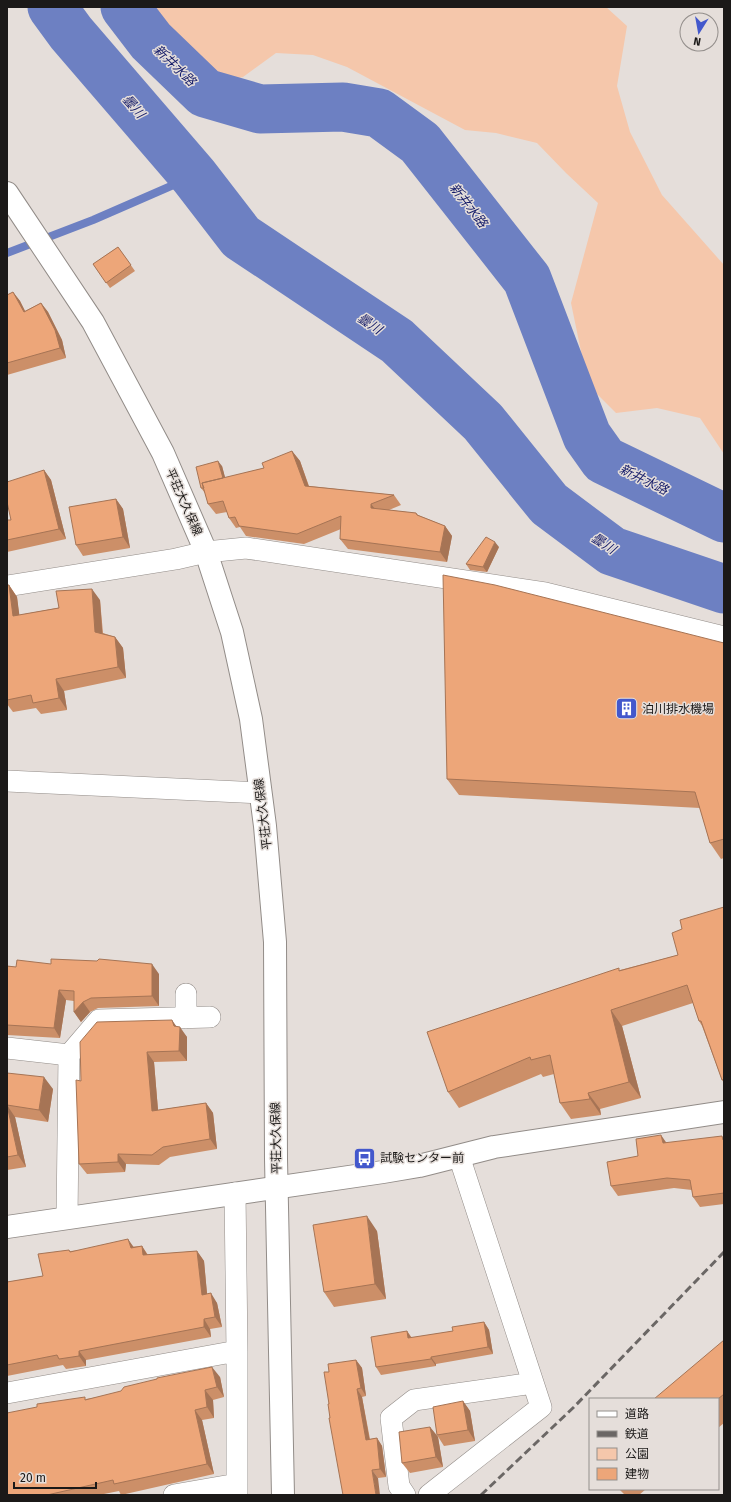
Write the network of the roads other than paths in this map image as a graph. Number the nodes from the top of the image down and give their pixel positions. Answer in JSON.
{"nodes":[{"id":1,"x":7,"y":193,"type":"edge"},
{"id":2,"x":206,"y":552,"type":"junction"},
{"id":3,"x":7,"y":586,"type":"edge"},
{"id":4,"x":724,"y":637,"type":"edge"},
{"id":5,"x":7,"y":780,"type":"edge"},
{"id":6,"x":260,"y":793,"type":"junction"},
{"id":7,"x":186,"y":994,"type":"dead end"},
{"id":8,"x":210,"y":1017,"type":"dead end"},
{"id":9,"x":186,"y":1018,"type":"junction"},
{"id":10,"x":7,"y":1048,"type":"edge"},
{"id":11,"x":69,"y":1055,"type":"junction"},
{"id":12,"x":724,"y":1112,"type":"edge"},
{"id":13,"x":460,"y":1156,"type":"junction"},
{"id":14,"x":276,"y":1187,"type":"junction"},
{"id":15,"x":235,"y":1193,"type":"junction"},
{"id":16,"x":68,"y":1218,"type":"junction"},
{"id":17,"x":7,"y":1227,"type":"edge"},
{"id":18,"x":237,"y":1351,"type":"junction"},
{"id":19,"x":533,"y":1383,"type":"junction"},
{"id":20,"x":7,"y":1393,"type":"edge"},
{"id":21,"x":237,"y":1489,"type":"edge"},
{"id":22,"x":174,"y":1495,"type":"edge"},
{"id":23,"x":283,"y":1495,"type":"edge"},
{"id":24,"x":405,"y":1495,"type":"edge"},
{"id":25,"x":430,"y":1495,"type":"edge"}],
"edges":[{"from":1,"to":2,"type":"main road","name":"平荘大久保線"},
{"from":2,"to":3,"type":"street"},
{"from":2,"to":4,"type":"street"},
{"from":2,"to":6,"type":"main road","name":"平荘大久保線"},
{"from":5,"to":6,"type":"street"},
{"from":6,"to":14,"type":"main road","name":"平荘大久保線"},
{"from":7,"to":9,"type":"street"},
{"from":8,"to":9,"type":"street"},
{"from":9,"to":11,"type":"street"},
{"from":10,"to":11,"type":"street"},
{"from":11,"to":16,"type":"street"},
{"from":12,"to":13,"type":"main road"},
{"from":13,"to":14,"type":"main road"},
{"from":13,"to":19,"type":"street"},
{"from":14,"to":15,"type":"main road"},
{"from":14,"to":23,"type":"main road","name":"平荘大久保線"},
{"from":15,"to":16,"type":"main road"},
{"from":15,"to":18,"type":"street"},
{"from":16,"to":17,"type":"main road"},
{"from":18,"to":20,"type":"street"},
{"from":18,"to":21,"type":"street"},
{"from":19,"to":24,"type":"street"},
{"from":19,"to":25,"type":"street"},
{"from":21,"to":22,"type":"street"}]}
